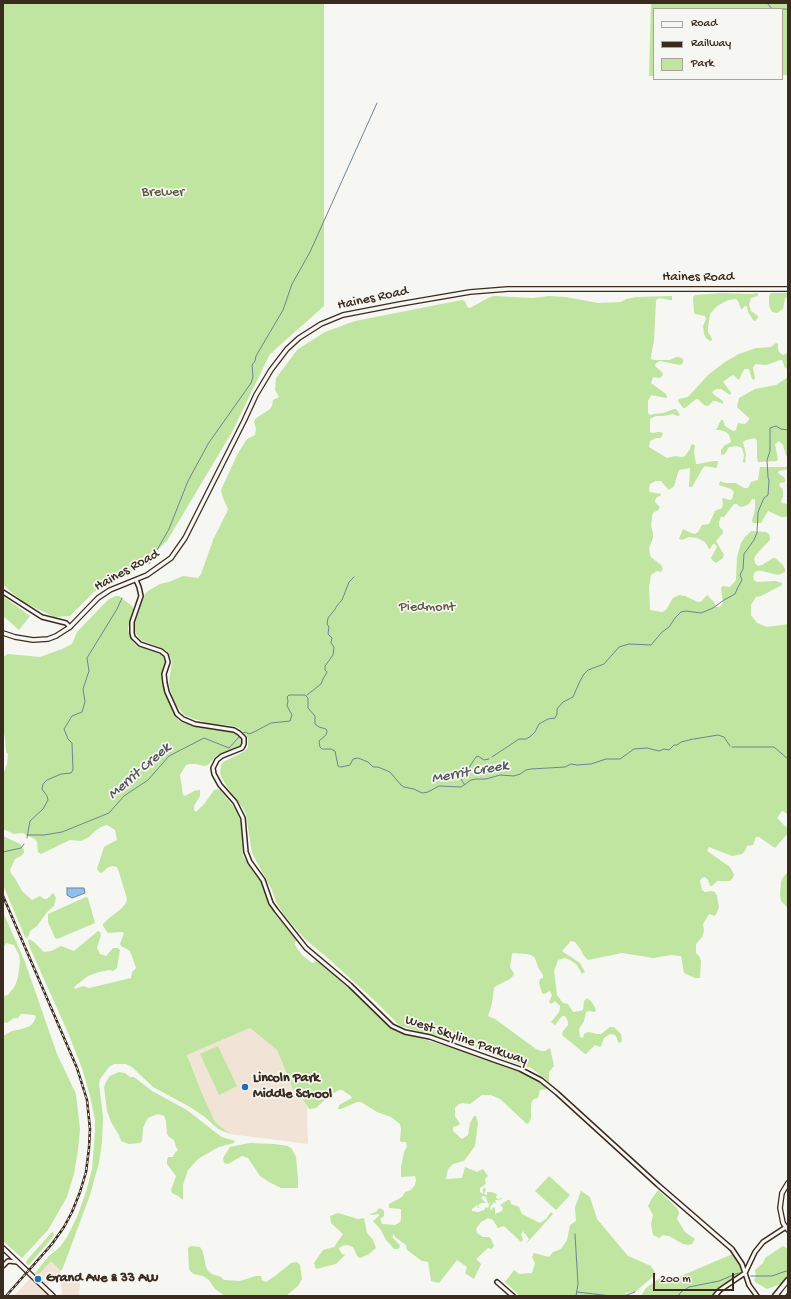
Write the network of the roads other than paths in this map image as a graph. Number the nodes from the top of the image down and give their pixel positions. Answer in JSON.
{"nodes":[{"id":1,"x":788,"y":289,"type":"edge"},
{"id":2,"x":136,"y":580,"type":"junction"},
{"id":3,"x":3,"y":592,"type":"edge"},
{"id":4,"x":70,"y":627,"type":"junction"},
{"id":5,"x":3,"y":632,"type":"edge"},
{"id":6,"x":788,"y":1184,"type":"edge"},
{"id":7,"x":787,"y":1229,"type":"edge"},
{"id":8,"x":3,"y":1248,"type":"edge"},
{"id":9,"x":17,"y":1262,"type":"junction"},
{"id":10,"x":3,"y":1266,"type":"edge"},
{"id":11,"x":745,"y":1273,"type":"junction"},
{"id":12,"x":788,"y":1280,"type":"edge"},
{"id":13,"x":497,"y":1282,"type":"dead end"},
{"id":14,"x":788,"y":1288,"type":"edge"},
{"id":15,"x":53,"y":1296,"type":"edge"},
{"id":16,"x":512,"y":1296,"type":"edge"},
{"id":17,"x":715,"y":1296,"type":"edge"},
{"id":18,"x":757,"y":1296,"type":"edge"},
{"id":19,"x":775,"y":1296,"type":"edge"},
{"id":20,"x":782,"y":1296,"type":"edge"}],
"edges":[{"from":1,"to":2,"type":"main road","name":"Haines Road"},
{"from":2,"to":4,"type":"main road","name":"Haines Road"},
{"from":2,"to":11,"type":"street","name":"West Skyline Parkway"},
{"from":3,"to":4,"type":"street"},
{"from":4,"to":5,"type":"main road","name":"Haines Road"},
{"from":6,"to":7,"type":"main road"},
{"from":7,"to":11,"type":"street"},
{"from":8,"to":9,"type":"main road"},
{"from":9,"to":10,"type":"street"},
{"from":9,"to":15,"type":"main road"},
{"from":11,"to":17,"type":"street"},
{"from":11,"to":18,"type":"street","name":"West Skyline Parkway"},
{"from":12,"to":19,"type":"highway"},
{"from":13,"to":16,"type":"street"},
{"from":14,"to":20,"type":"highway"}]}
